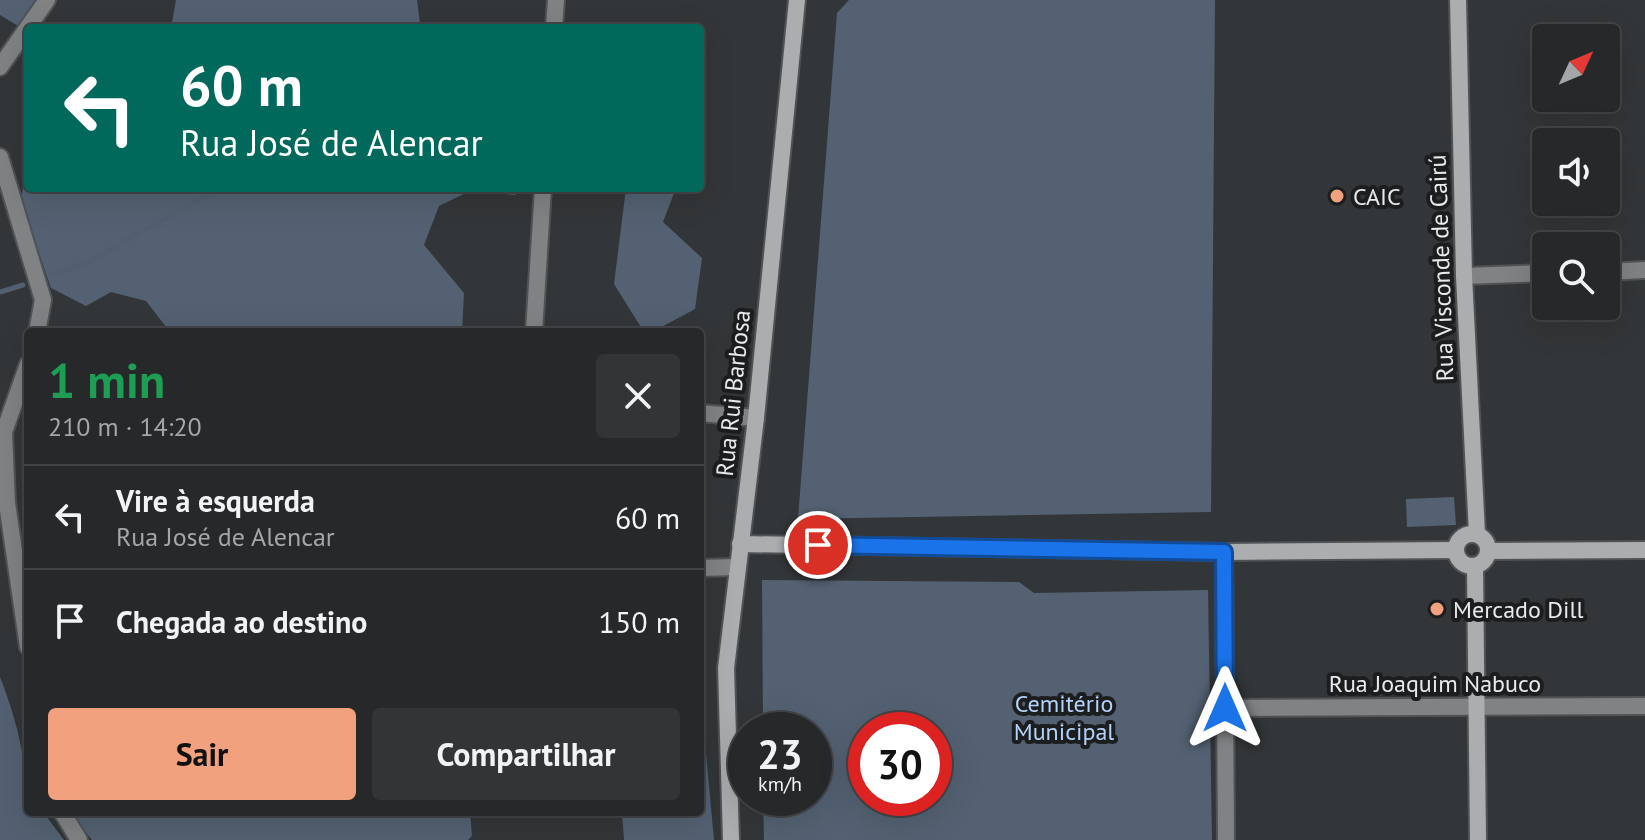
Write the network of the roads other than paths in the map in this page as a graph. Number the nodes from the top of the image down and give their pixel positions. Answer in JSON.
{"nodes":[{"id":1,"x":47,"y":0,"type":"edge"},
{"id":2,"x":556,"y":0,"type":"edge"},
{"id":3,"x":797,"y":0,"type":"edge"},
{"id":4,"x":1458,"y":0,"type":"edge"},
{"id":5,"x":30,"y":24,"type":"edge"},
{"id":6,"x":554,"y":24,"type":"edge"},
{"id":7,"x":24,"y":33,"type":"edge"},
{"id":8,"x":0,"y":67,"type":"edge"},
{"id":9,"x":0,"y":157,"type":"edge"},
{"id":10,"x":543,"y":192,"type":"edge"},
{"id":11,"x":1645,"y":270,"type":"edge"},
{"id":12,"x":1620,"y":271,"type":"edge"},
{"id":13,"x":1532,"y":274,"type":"edge"},
{"id":14,"x":1464,"y":276,"type":"junction"},
{"id":15,"x":38,"y":328,"type":"edge"},
{"id":16,"x":534,"y":328,"type":"edge"},
{"id":17,"x":24,"y":375,"type":"edge"},
{"id":18,"x":704,"y":413,"type":"edge"},
{"id":19,"x":756,"y":418,"type":"junction"},
{"id":20,"x":1477,"y":534,"type":"junction"},
{"id":21,"x":740,"y":544,"type":"junction"},
{"id":22,"x":1456,"y":550,"type":"junction"},
{"id":23,"x":1645,"y":550,"type":"edge"},
{"id":24,"x":1489,"y":551,"type":"junction"},
{"id":25,"x":1224,"y":552,"type":"junction"},
{"id":26,"x":737,"y":567,"type":"junction"},
{"id":27,"x":1475,"y":567,"type":"junction"},
{"id":28,"x":704,"y":568,"type":"edge"},
{"id":29,"x":24,"y":620,"type":"edge"},
{"id":30,"x":1645,"y":706,"type":"edge"},
{"id":31,"x":1475,"y":707,"type":"junction"},
{"id":32,"x":1225,"y":708,"type":"junction"},
{"id":33,"x":64,"y":816,"type":"edge"},
{"id":34,"x":79,"y":840,"type":"edge"},
{"id":35,"x":731,"y":840,"type":"edge"},
{"id":36,"x":1226,"y":840,"type":"edge"},
{"id":37,"x":1478,"y":840,"type":"edge"}],
"edges":[{"from":1,"to":5,"type":"street"},
{"from":2,"to":6,"type":"street"},
{"from":3,"to":19,"type":"street","name":"Rua Rui Barbosa"},
{"from":4,"to":14,"type":"street","name":"Rua Visconde de Cairú"},
{"from":7,"to":8,"type":"street"},
{"from":9,"to":15,"type":"street"},
{"from":10,"to":16,"type":"street"},
{"from":11,"to":12,"type":"street"},
{"from":13,"to":14,"type":"street"},
{"from":14,"to":20,"type":"street","name":"Rua Visconde de Cairú"},
{"from":17,"to":29,"type":"street"},
{"from":18,"to":19,"type":"street"},
{"from":19,"to":21,"type":"street","name":"Rua Rui Barbosa"},
{"from":20,"to":22,"type":"street"},
{"from":20,"to":24,"type":"street"},
{"from":21,"to":25,"type":"street"},
{"from":21,"to":26,"type":"street","name":"Rua Rui Barbosa"},
{"from":22,"to":25,"type":"street"},
{"from":22,"to":27,"type":"street"},
{"from":23,"to":24,"type":"street"},
{"from":24,"to":27,"type":"street"},
{"from":25,"to":32,"type":"street"},
{"from":26,"to":28,"type":"street"},
{"from":26,"to":35,"type":"street","name":"Rua Rui Barbosa"},
{"from":27,"to":31,"type":"street"},
{"from":30,"to":31,"type":"street","name":"Rua Joaquim Nabuco"},
{"from":31,"to":32,"type":"street","name":"Rua Joaquim Nabuco"},
{"from":31,"to":37,"type":"street"},
{"from":32,"to":36,"type":"street"},
{"from":33,"to":34,"type":"street"}]}
